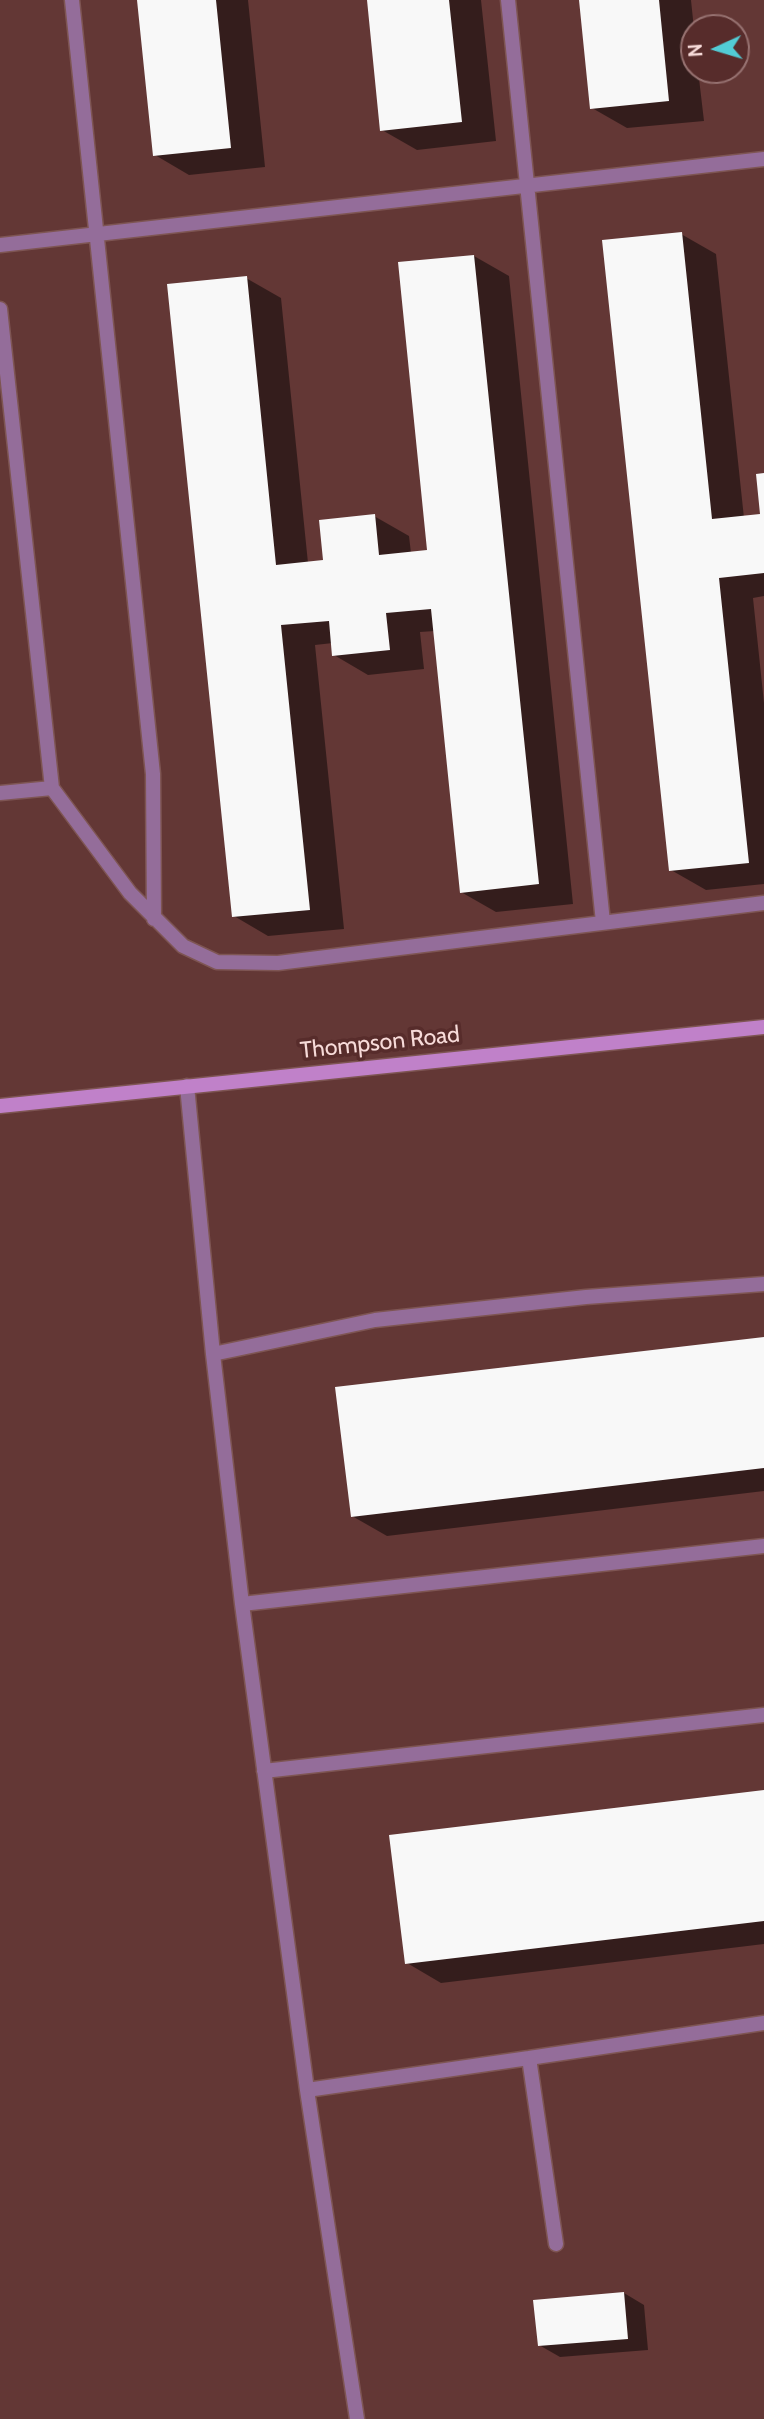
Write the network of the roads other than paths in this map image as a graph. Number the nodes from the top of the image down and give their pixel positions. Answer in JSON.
{"nodes":[{"id":1,"x":72,"y":0,"type":"edge"},
{"id":2,"x":508,"y":0,"type":"edge"},
{"id":3,"x":764,"y":159,"type":"edge"},
{"id":4,"x":527,"y":186,"type":"junction"},
{"id":5,"x":97,"y":234,"type":"junction"},
{"id":6,"x":0,"y":245,"type":"edge"},
{"id":7,"x":0,"y":309,"type":"edge"},
{"id":8,"x":52,"y":788,"type":"junction"},
{"id":9,"x":0,"y":793,"type":"edge"},
{"id":10,"x":764,"y":903,"type":"edge"},
{"id":11,"x":154,"y":919,"type":"junction"},
{"id":12,"x":603,"y":922,"type":"junction"},
{"id":13,"x":764,"y":1027,"type":"edge"},
{"id":14,"x":187,"y":1086,"type":"junction"},
{"id":15,"x":0,"y":1106,"type":"edge"},
{"id":16,"x":764,"y":1284,"type":"edge"},
{"id":17,"x":213,"y":1354,"type":"junction"},
{"id":18,"x":764,"y":1546,"type":"edge"},
{"id":19,"x":242,"y":1604,"type":"junction"},
{"id":20,"x":764,"y":1715,"type":"edge"},
{"id":21,"x":264,"y":1771,"type":"junction"},
{"id":22,"x":764,"y":2023,"type":"edge"},
{"id":23,"x":529,"y":2058,"type":"junction"},
{"id":24,"x":307,"y":2090,"type":"junction"},
{"id":25,"x":556,"y":2244,"type":"dead end"},
{"id":26,"x":357,"y":2419,"type":"edge"}],
"edges":[{"from":1,"to":5,"type":"lane"},
{"from":2,"to":4,"type":"lane"},
{"from":3,"to":4,"type":"lane"},
{"from":4,"to":5,"type":"lane"},
{"from":4,"to":12,"type":"lane"},
{"from":5,"to":6,"type":"lane"},
{"from":5,"to":11,"type":"lane"},
{"from":7,"to":8,"type":"lane"},
{"from":8,"to":9,"type":"lane"},
{"from":8,"to":11,"type":"lane"},
{"from":10,"to":12,"type":"lane"},
{"from":11,"to":12,"type":"lane"},
{"from":13,"to":14,"type":"main road","name":"Thompson Road"},
{"from":14,"to":15,"type":"main road","name":"Thompson Road"},
{"from":14,"to":17,"type":"lane"},
{"from":16,"to":17,"type":"lane"},
{"from":17,"to":19,"type":"lane"},
{"from":18,"to":19,"type":"lane"},
{"from":19,"to":21,"type":"lane"},
{"from":20,"to":21,"type":"lane"},
{"from":21,"to":24,"type":"lane"},
{"from":22,"to":23,"type":"lane"},
{"from":23,"to":24,"type":"lane"},
{"from":23,"to":25,"type":"lane"},
{"from":24,"to":26,"type":"lane"}]}
